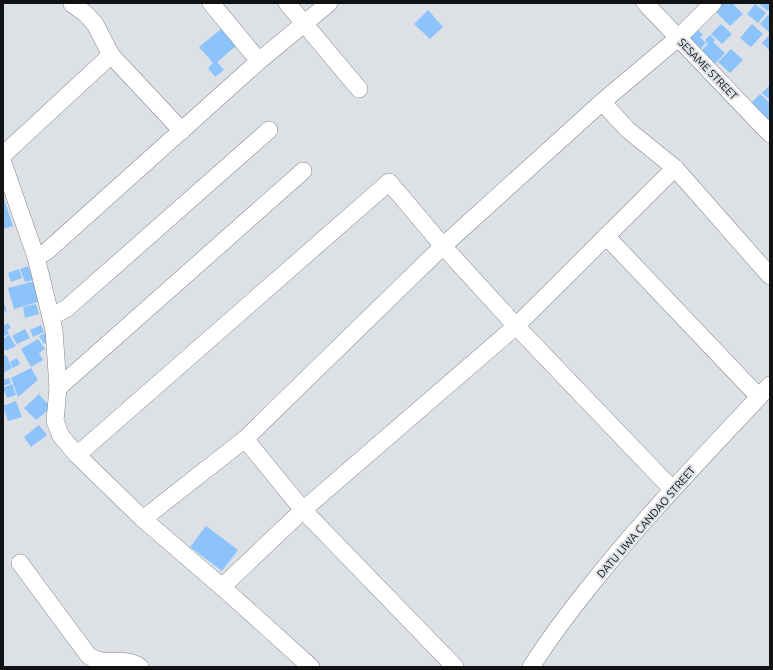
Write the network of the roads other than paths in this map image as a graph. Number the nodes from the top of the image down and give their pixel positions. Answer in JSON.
{"nodes":[{"id":1,"x":211,"y":3,"type":"edge"},
{"id":2,"x":287,"y":3,"type":"edge"},
{"id":3,"x":328,"y":3,"type":"edge"},
{"id":4,"x":645,"y":3,"type":"edge"},
{"id":5,"x":713,"y":3,"type":"edge"},
{"id":6,"x":72,"y":4,"type":"edge"},
{"id":7,"x":304,"y":24,"type":"junction"},
{"id":8,"x":678,"y":38,"type":"junction"},
{"id":9,"x":111,"y":55,"type":"junction"},
{"id":10,"x":260,"y":61,"type":"junction"},
{"id":11,"x":359,"y":89,"type":"dead end"},
{"id":12,"x":602,"y":102,"type":"junction"},
{"id":13,"x":269,"y":130,"type":"dead end"},
{"id":14,"x":182,"y":131,"type":"junction"},
{"id":15,"x":770,"y":134,"type":"edge"},
{"id":16,"x":3,"y":155,"type":"edge"},
{"id":17,"x":3,"y":163,"type":"edge"},
{"id":18,"x":675,"y":168,"type":"junction"},
{"id":19,"x":303,"y":171,"type":"dead end"},
{"id":20,"x":606,"y":236,"type":"junction"},
{"id":21,"x":443,"y":246,"type":"junction"},
{"id":22,"x":36,"y":257,"type":"junction"},
{"id":23,"x":770,"y":276,"type":"edge"},
{"id":24,"x":51,"y":317,"type":"junction"},
{"id":25,"x":516,"y":326,"type":"junction"},
{"id":26,"x":58,"y":388,"type":"junction"},
{"id":27,"x":764,"y":391,"type":"edge"},
{"id":28,"x":245,"y":439,"type":"junction"},
{"id":29,"x":76,"y":456,"type":"junction"},
{"id":30,"x":672,"y":489,"type":"junction"},
{"id":31,"x":303,"y":510,"type":"junction"},
{"id":32,"x":143,"y":519,"type":"junction"},
{"id":33,"x":20,"y":563,"type":"dead end"},
{"id":34,"x":222,"y":587,"type":"junction"},
{"id":35,"x":140,"y":667,"type":"edge"},
{"id":36,"x":312,"y":667,"type":"edge"},
{"id":37,"x":456,"y":667,"type":"edge"},
{"id":38,"x":531,"y":667,"type":"edge"}],
"edges":[{"from":1,"to":10,"type":"street"},
{"from":2,"to":7,"type":"street"},
{"from":3,"to":7,"type":"street"},
{"from":4,"to":8,"type":"street","name":"SESAME STREET"},
{"from":5,"to":8,"type":"street"},
{"from":6,"to":9,"type":"street"},
{"from":7,"to":10,"type":"street"},
{"from":7,"to":11,"type":"street"},
{"from":8,"to":12,"type":"street"},
{"from":8,"to":15,"type":"street","name":"SESAME STREET"},
{"from":9,"to":14,"type":"street"},
{"from":9,"to":16,"type":"street"},
{"from":10,"to":14,"type":"street"},
{"from":12,"to":18,"type":"street"},
{"from":12,"to":21,"type":"street"},
{"from":13,"to":24,"type":"street"},
{"from":14,"to":22,"type":"street"},
{"from":17,"to":22,"type":"street"},
{"from":18,"to":20,"type":"street"},
{"from":18,"to":23,"type":"street"},
{"from":19,"to":26,"type":"street"},
{"from":20,"to":25,"type":"street"},
{"from":20,"to":27,"type":"street"},
{"from":21,"to":25,"type":"street"},
{"from":21,"to":28,"type":"street"},
{"from":21,"to":29,"type":"street"},
{"from":22,"to":24,"type":"street"},
{"from":24,"to":26,"type":"street"},
{"from":25,"to":30,"type":"street"},
{"from":25,"to":31,"type":"street"},
{"from":26,"to":29,"type":"street"},
{"from":27,"to":30,"type":"street","name":"DATU LIWA CANDAO STREET"},
{"from":28,"to":31,"type":"street"},
{"from":28,"to":32,"type":"street"},
{"from":29,"to":32,"type":"street"},
{"from":30,"to":38,"type":"street","name":"DATU LIWA CANDAO STREET"},
{"from":31,"to":34,"type":"street"},
{"from":31,"to":37,"type":"street"},
{"from":32,"to":34,"type":"street"},
{"from":33,"to":35,"type":"street"},
{"from":34,"to":36,"type":"street"}]}
